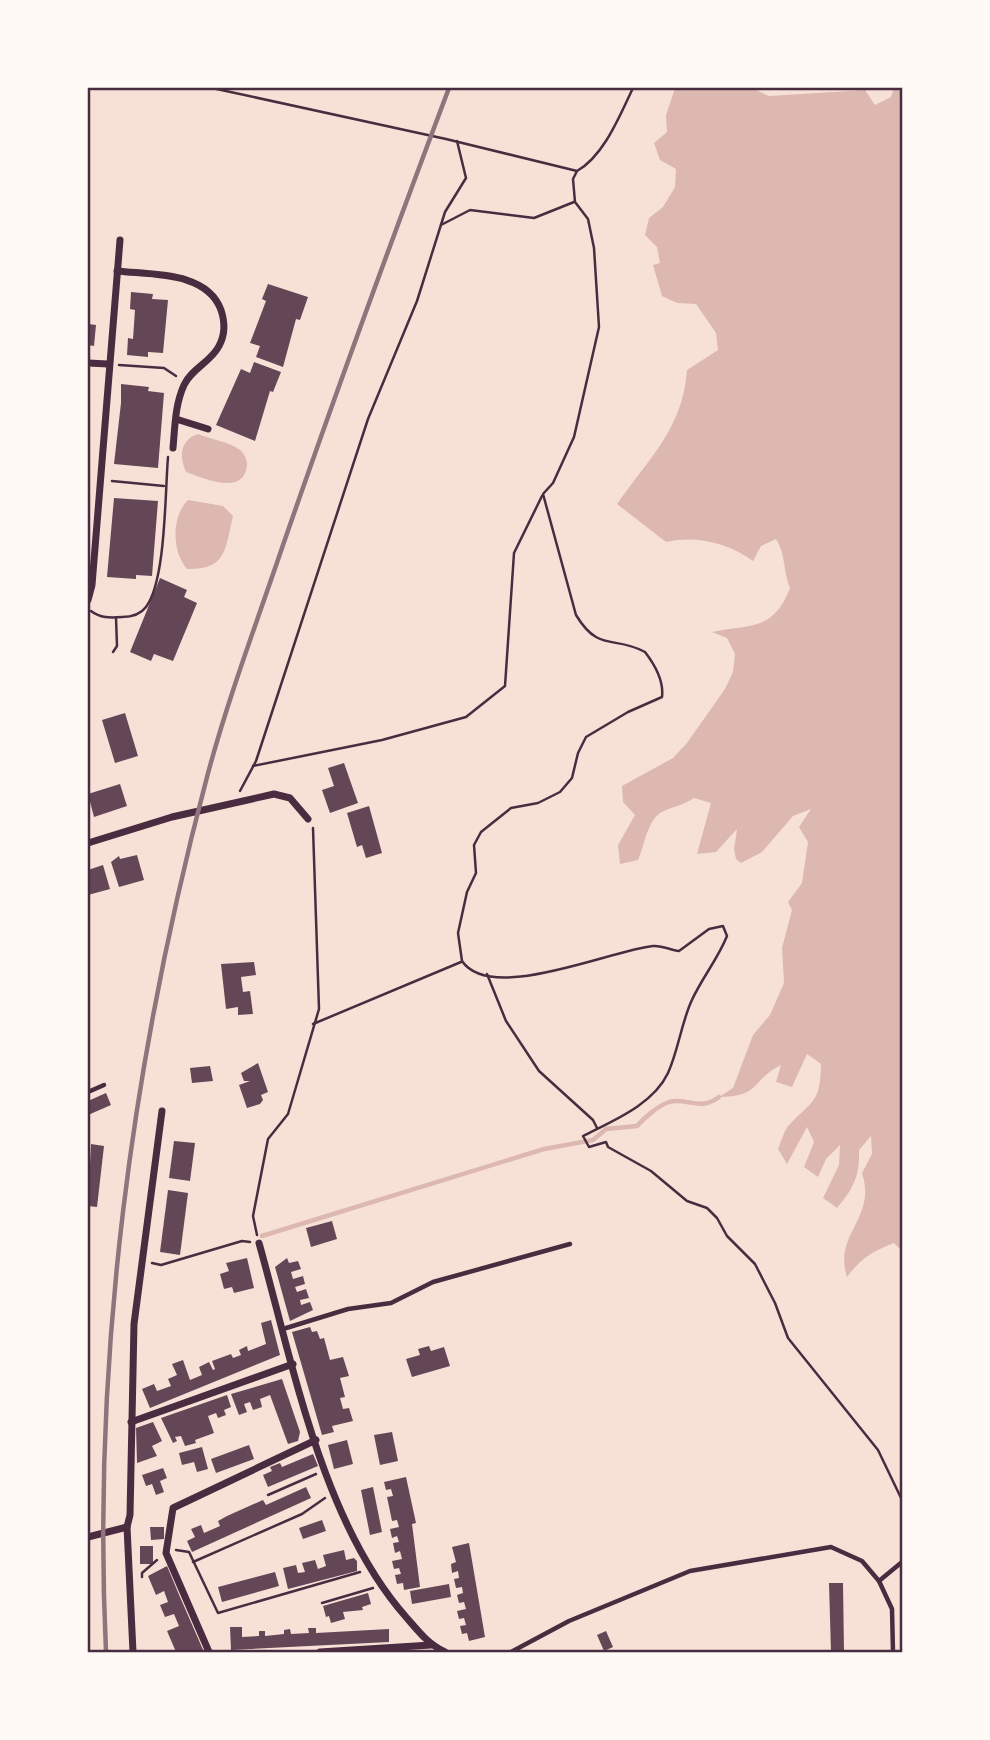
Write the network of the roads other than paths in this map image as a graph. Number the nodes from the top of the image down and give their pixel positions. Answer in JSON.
{"nodes":[{"id":1,"x":120,"y":240,"type":"dead end"},
{"id":2,"x":117,"y":271,"type":"junction"},
{"id":3,"x":88,"y":363,"type":"edge"},
{"id":4,"x":108,"y":364,"type":"junction"},
{"id":5,"x":176,"y":419,"type":"junction"},
{"id":6,"x":208,"y":429,"type":"dead end"},
{"id":7,"x":173,"y":448,"type":"road end"},
{"id":8,"x":88,"y":600,"type":"edge"},
{"id":9,"x":308,"y":819,"type":"road end"},
{"id":10,"x":88,"y":843,"type":"edge"},
{"id":11,"x":104,"y":1085,"type":"dead end"},
{"id":12,"x":88,"y":1092,"type":"edge"},
{"id":13,"x":162,"y":1111,"type":"dead end"},
{"id":14,"x":259,"y":1243,"type":"road end"},
{"id":15,"x":570,"y":1244,"type":"dead end"},
{"id":16,"x":283,"y":1329,"type":"junction"},
{"id":17,"x":293,"y":1364,"type":"junction"},
{"id":18,"x":131,"y":1422,"type":"junction"},
{"id":19,"x":316,"y":1440,"type":"junction"},
{"id":20,"x":127,"y":1527,"type":"junction"},
{"id":21,"x":88,"y":1536,"type":"edge"},
{"id":22,"x":902,"y":1562,"type":"edge"},
{"id":23,"x":879,"y":1581,"type":"junction"},
{"id":24,"x":431,"y":1645,"type":"junction"},
{"id":25,"x":133,"y":1653,"type":"edge"},
{"id":26,"x":209,"y":1653,"type":"edge"},
{"id":27,"x":320,"y":1653,"type":"edge"},
{"id":28,"x":445,"y":1653,"type":"edge"},
{"id":29,"x":511,"y":1653,"type":"edge"},
{"id":30,"x":893,"y":1653,"type":"edge"}],
"edges":[{"from":1,"to":2,"type":"street"},
{"from":2,"to":4,"type":"street"},
{"from":2,"to":5,"type":"street"},
{"from":3,"to":4,"type":"street"},
{"from":4,"to":8,"type":"street"},
{"from":5,"to":6,"type":"street"},
{"from":5,"to":7,"type":"street"},
{"from":9,"to":10,"type":"street"},
{"from":11,"to":12,"type":"lane"},
{"from":13,"to":18,"type":"street"},
{"from":14,"to":16,"type":"street"},
{"from":15,"to":16,"type":"lane"},
{"from":16,"to":17,"type":"street"},
{"from":17,"to":18,"type":"street"},
{"from":17,"to":19,"type":"street"},
{"from":18,"to":20,"type":"street"},
{"from":19,"to":24,"type":"street"},
{"from":19,"to":26,"type":"street"},
{"from":20,"to":21,"type":"street"},
{"from":20,"to":25,"type":"street"},
{"from":22,"to":23,"type":"lane"},
{"from":23,"to":29,"type":"lane"},
{"from":23,"to":30,"type":"lane"},
{"from":24,"to":27,"type":"street"},
{"from":24,"to":28,"type":"street"}]}
